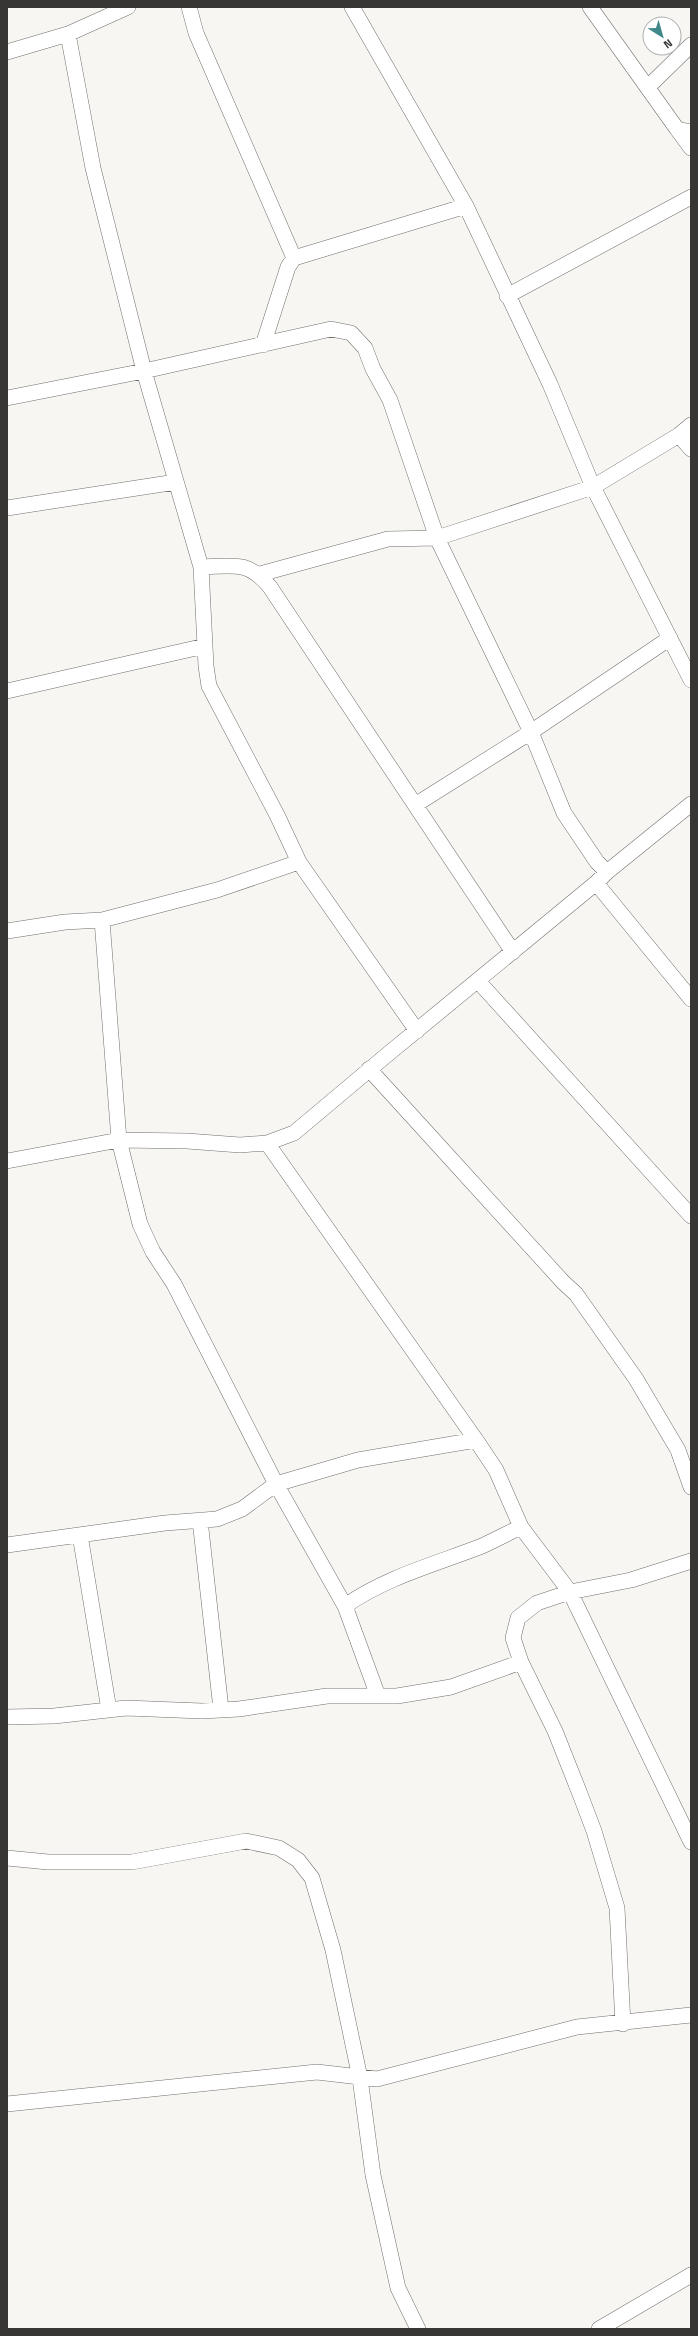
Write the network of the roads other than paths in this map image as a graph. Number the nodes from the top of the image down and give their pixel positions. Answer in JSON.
{"nodes":[{"id":1,"x":128,"y":7,"type":"edge"},
{"id":2,"x":189,"y":7,"type":"edge"},
{"id":3,"x":352,"y":7,"type":"edge"},
{"id":4,"x":590,"y":7,"type":"edge"},
{"id":5,"x":68,"y":34,"type":"junction"},
{"id":6,"x":691,"y":45,"type":"edge"},
{"id":7,"x":7,"y":52,"type":"edge"},
{"id":8,"x":648,"y":87,"type":"junction"},
{"id":9,"x":684,"y":130,"type":"edge"},
{"id":10,"x":691,"y":148,"type":"edge"},
{"id":11,"x":691,"y":197,"type":"edge"},
{"id":12,"x":466,"y":206,"type":"junction"},
{"id":13,"x":294,"y":258,"type":"junction"},
{"id":14,"x":507,"y":296,"type":"junction"},
{"id":15,"x":264,"y":345,"type":"junction"},
{"id":16,"x":144,"y":371,"type":"junction"},
{"id":17,"x":7,"y":398,"type":"edge"},
{"id":18,"x":691,"y":424,"type":"edge"},
{"id":19,"x":678,"y":435,"type":"junction"},
{"id":20,"x":691,"y":449,"type":"edge"},
{"id":21,"x":176,"y":482,"type":"junction"},
{"id":22,"x":593,"y":487,"type":"junction"},
{"id":23,"x":7,"y":508,"type":"edge"},
{"id":24,"x":437,"y":538,"type":"junction"},
{"id":25,"x":201,"y":567,"type":"junction"},
{"id":26,"x":260,"y":574,"type":"junction"},
{"id":27,"x":670,"y":638,"type":"junction"},
{"id":28,"x":205,"y":646,"type":"junction"},
{"id":29,"x":691,"y":680,"type":"edge"},
{"id":30,"x":7,"y":691,"type":"edge"},
{"id":31,"x":531,"y":732,"type":"junction"},
{"id":32,"x":691,"y":804,"type":"edge"},
{"id":33,"x":415,"y":805,"type":"junction"},
{"id":34,"x":298,"y":862,"type":"junction"},
{"id":35,"x":607,"y":872,"type":"junction"},
{"id":36,"x":596,"y":883,"type":"junction"},
{"id":37,"x":102,"y":920,"type":"junction"},
{"id":38,"x":7,"y":931,"type":"edge"},
{"id":39,"x":513,"y":952,"type":"junction"},
{"id":40,"x":478,"y":981,"type":"junction"},
{"id":41,"x":691,"y":999,"type":"edge"},
{"id":42,"x":417,"y":1031,"type":"junction"},
{"id":43,"x":369,"y":1068,"type":"junction"},
{"id":44,"x":119,"y":1140,"type":"junction"},
{"id":45,"x":267,"y":1143,"type":"junction"},
{"id":46,"x":7,"y":1161,"type":"edge"},
{"id":47,"x":691,"y":1216,"type":"edge"},
{"id":48,"x":476,"y":1440,"type":"junction"},
{"id":49,"x":276,"y":1484,"type":"junction"},
{"id":50,"x":691,"y":1487,"type":"edge"},
{"id":51,"x":200,"y":1520,"type":"junction"},
{"id":52,"x":520,"y":1527,"type":"junction"},
{"id":53,"x":80,"y":1535,"type":"junction"},
{"id":54,"x":7,"y":1545,"type":"edge"},
{"id":55,"x":689,"y":1566,"type":"edge"},
{"id":56,"x":570,"y":1592,"type":"junction"},
{"id":57,"x":345,"y":1606,"type":"junction"},
{"id":58,"x":521,"y":1662,"type":"junction"},
{"id":59,"x":378,"y":1696,"type":"junction"},
{"id":60,"x":109,"y":1710,"type":"junction"},
{"id":61,"x":221,"y":1710,"type":"junction"},
{"id":62,"x":7,"y":1717,"type":"edge"},
{"id":63,"x":691,"y":1842,"type":"edge"},
{"id":64,"x":7,"y":1858,"type":"edge"},
{"id":65,"x":691,"y":2015,"type":"edge"},
{"id":66,"x":623,"y":2024,"type":"junction"},
{"id":67,"x":360,"y":2078,"type":"junction"},
{"id":68,"x":7,"y":2104,"type":"edge"},
{"id":69,"x":691,"y":2275,"type":"edge"},
{"id":70,"x":418,"y":2329,"type":"edge"},
{"id":71,"x":599,"y":2329,"type":"edge"}],
"edges":[{"from":1,"to":5,"type":"street"},
{"from":2,"to":13,"type":"street"},
{"from":3,"to":12,"type":"street"},
{"from":4,"to":8,"type":"street"},
{"from":5,"to":7,"type":"street"},
{"from":5,"to":16,"type":"street"},
{"from":6,"to":8,"type":"street"},
{"from":8,"to":9,"type":"street"},
{"from":9,"to":10,"type":"street"},
{"from":11,"to":14,"type":"street"},
{"from":12,"to":13,"type":"street"},
{"from":12,"to":14,"type":"street"},
{"from":13,"to":15,"type":"street"},
{"from":14,"to":22,"type":"street"},
{"from":15,"to":16,"type":"street"},
{"from":15,"to":24,"type":"street"},
{"from":16,"to":17,"type":"street"},
{"from":16,"to":21,"type":"street"},
{"from":18,"to":19,"type":"street"},
{"from":19,"to":20,"type":"street"},
{"from":19,"to":22,"type":"street"},
{"from":21,"to":23,"type":"street"},
{"from":21,"to":25,"type":"street"},
{"from":22,"to":24,"type":"street"},
{"from":22,"to":27,"type":"street"},
{"from":24,"to":26,"type":"street"},
{"from":24,"to":31,"type":"street"},
{"from":25,"to":26,"type":"street"},
{"from":25,"to":28,"type":"street"},
{"from":26,"to":33,"type":"street"},
{"from":27,"to":29,"type":"street"},
{"from":27,"to":31,"type":"street"},
{"from":28,"to":30,"type":"street"},
{"from":28,"to":34,"type":"street"},
{"from":31,"to":33,"type":"street"},
{"from":31,"to":35,"type":"street"},
{"from":32,"to":35,"type":"street"},
{"from":33,"to":39,"type":"street"},
{"from":34,"to":37,"type":"street"},
{"from":34,"to":42,"type":"street"},
{"from":35,"to":36,"type":"street"},
{"from":36,"to":39,"type":"street"},
{"from":36,"to":41,"type":"street"},
{"from":37,"to":38,"type":"street"},
{"from":37,"to":44,"type":"street"},
{"from":39,"to":40,"type":"street"},
{"from":40,"to":42,"type":"street"},
{"from":40,"to":47,"type":"street"},
{"from":42,"to":43,"type":"street"},
{"from":43,"to":45,"type":"street"},
{"from":43,"to":50,"type":"street"},
{"from":44,"to":45,"type":"street"},
{"from":44,"to":46,"type":"street"},
{"from":44,"to":49,"type":"street"},
{"from":45,"to":48,"type":"street"},
{"from":48,"to":49,"type":"street"},
{"from":48,"to":52,"type":"street"},
{"from":49,"to":51,"type":"street"},
{"from":49,"to":57,"type":"street"},
{"from":51,"to":53,"type":"street"},
{"from":51,"to":61,"type":"street"},
{"from":52,"to":56,"type":"street"},
{"from":52,"to":57,"type":"street"},
{"from":53,"to":54,"type":"street"},
{"from":53,"to":60,"type":"street"},
{"from":55,"to":56,"type":"street"},
{"from":56,"to":58,"type":"street"},
{"from":56,"to":63,"type":"street"},
{"from":57,"to":59,"type":"street"},
{"from":58,"to":59,"type":"street"},
{"from":58,"to":66,"type":"street"},
{"from":59,"to":61,"type":"street"},
{"from":60,"to":61,"type":"street"},
{"from":60,"to":62,"type":"street"},
{"from":64,"to":67,"type":"street"},
{"from":65,"to":66,"type":"street"},
{"from":66,"to":67,"type":"street"},
{"from":67,"to":68,"type":"street"},
{"from":67,"to":70,"type":"street"},
{"from":69,"to":71,"type":"street"}]}
